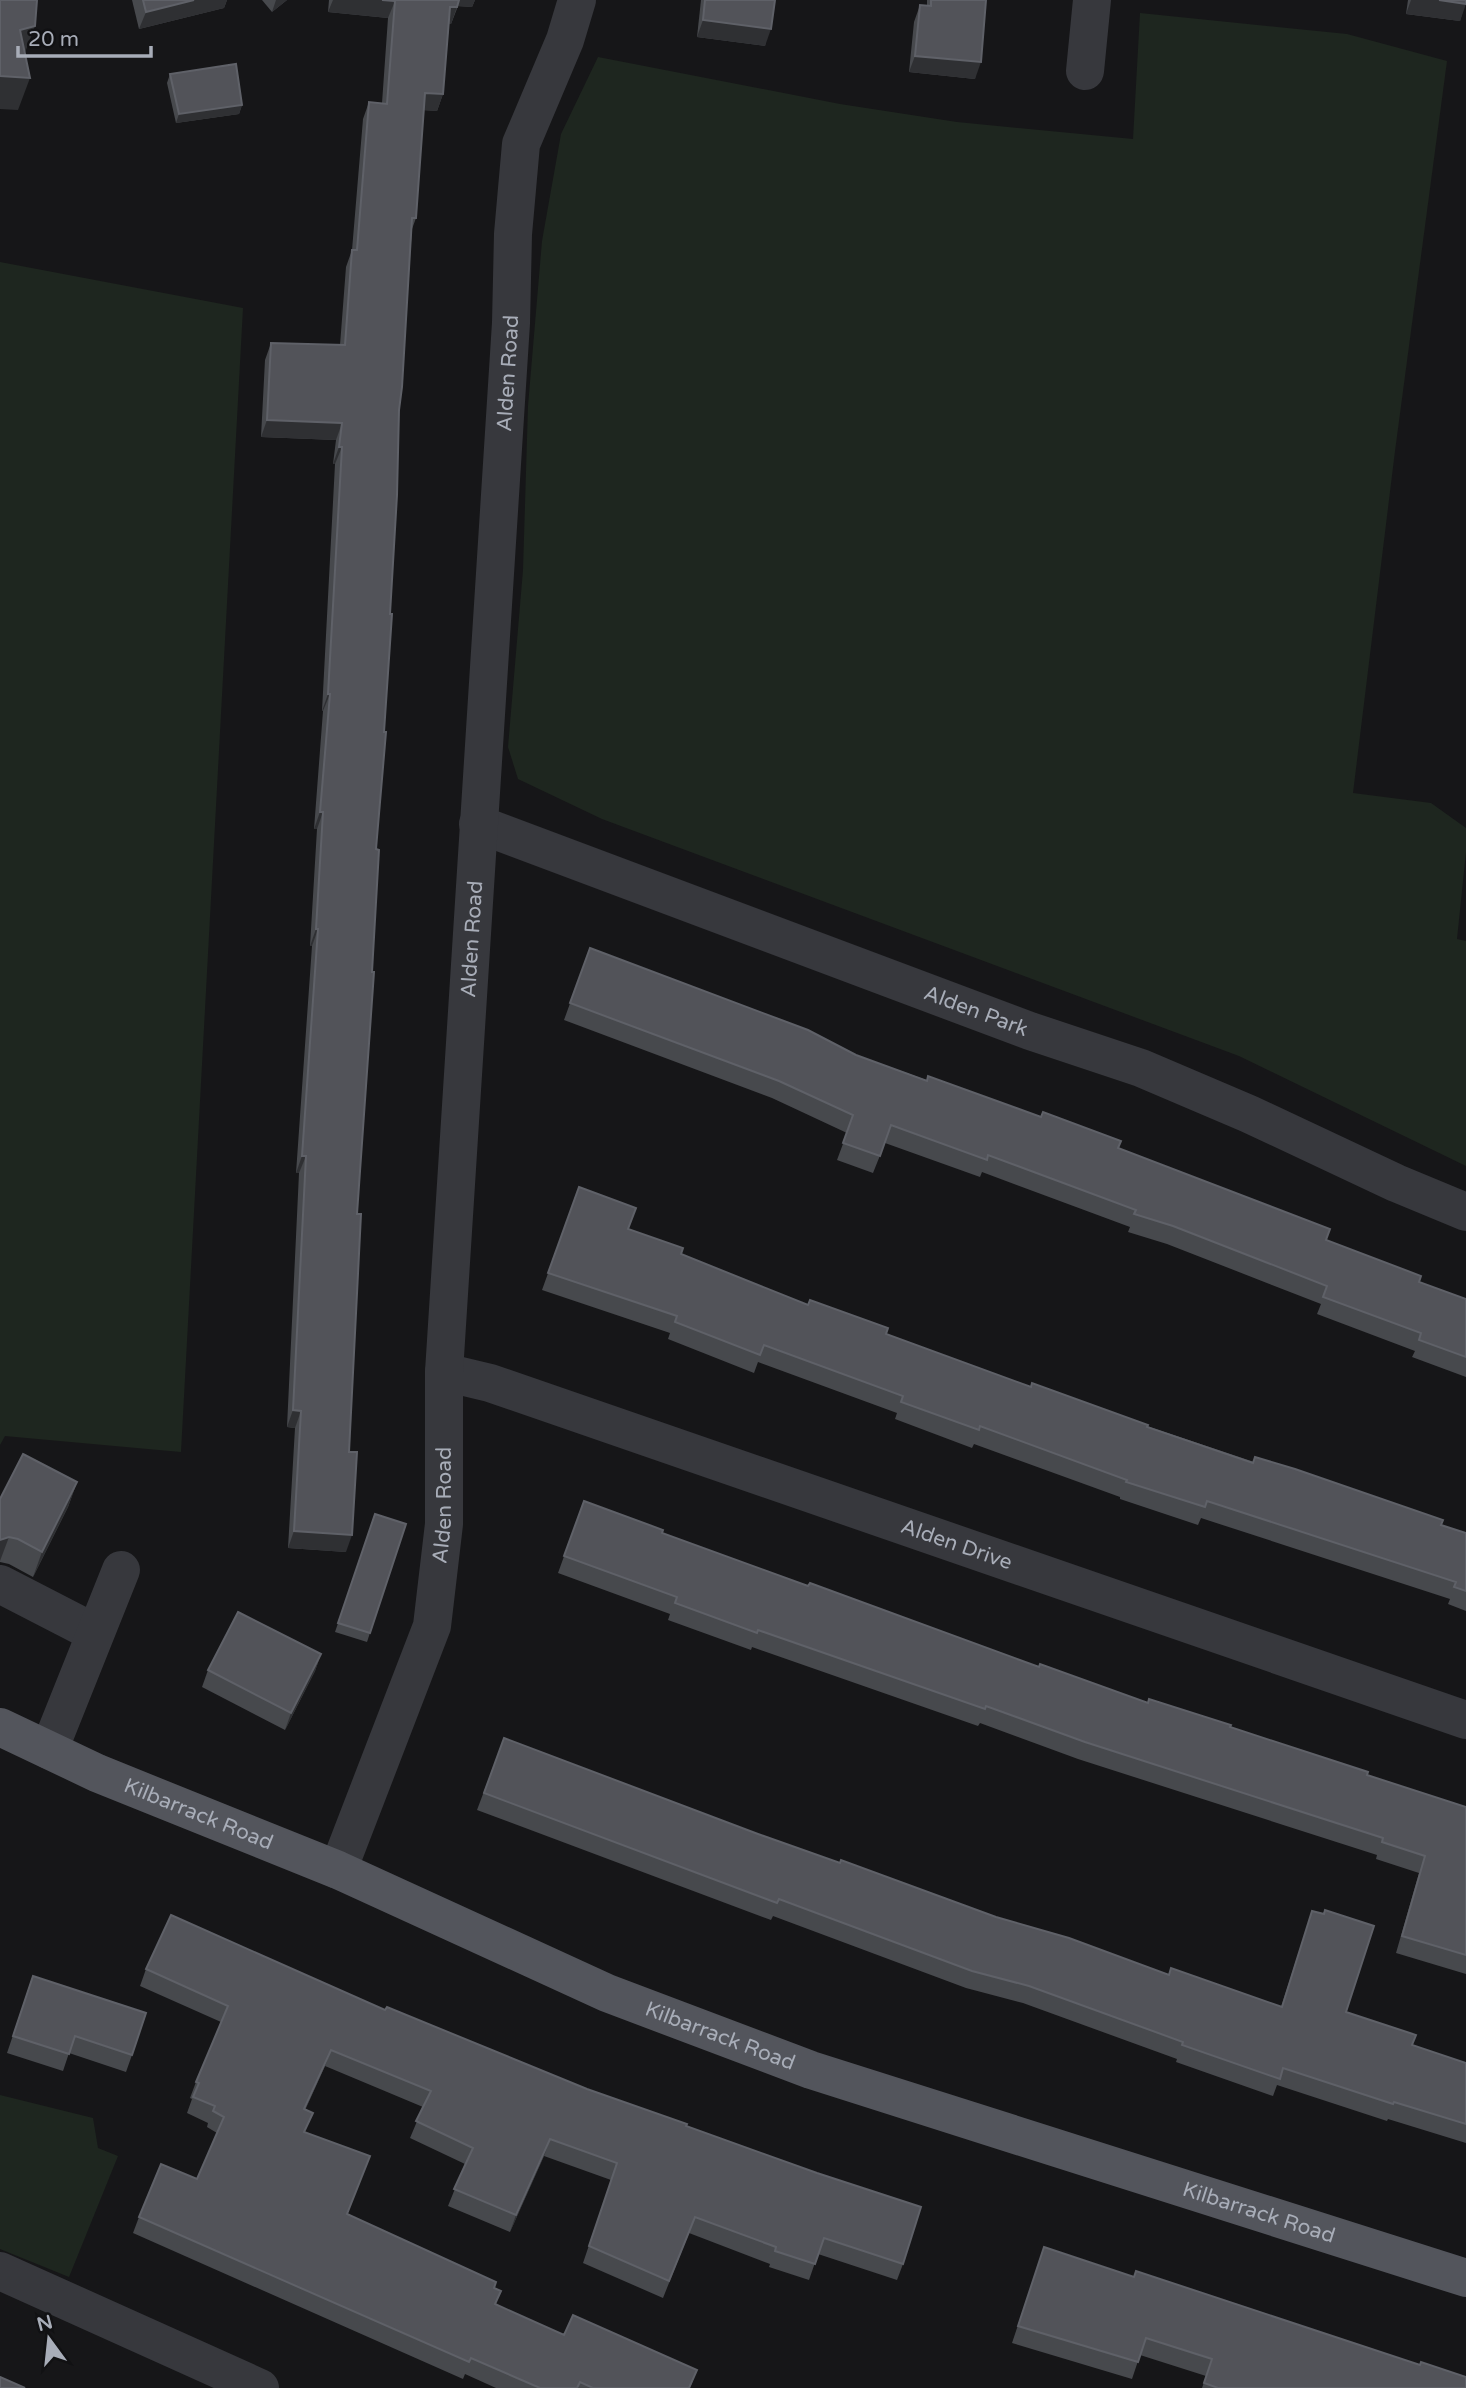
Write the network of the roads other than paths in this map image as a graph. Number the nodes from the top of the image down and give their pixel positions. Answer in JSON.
{"nodes":[{"id":1,"x":577,"y":0,"type":"edge"},
{"id":2,"x":1093,"y":0,"type":"edge"},
{"id":3,"x":1085,"y":71,"type":"dead end"},
{"id":4,"x":478,"y":824,"type":"junction"},
{"id":5,"x":1466,"y":1212,"type":"edge"},
{"id":6,"x":444,"y":1372,"type":"junction"},
{"id":7,"x":121,"y":1570,"type":"dead end"},
{"id":8,"x":0,"y":1584,"type":"edge"},
{"id":9,"x":95,"y":1633,"type":"junction"},
{"id":10,"x":1466,"y":1720,"type":"edge"},
{"id":11,"x":0,"y":1727,"type":"edge"},
{"id":12,"x":48,"y":1750,"type":"junction"},
{"id":13,"x":338,"y":1870,"type":"junction"},
{"id":14,"x":0,"y":2271,"type":"edge"},
{"id":15,"x":1466,"y":2278,"type":"edge"},
{"id":16,"x":211,"y":2379,"type":"edge"},
{"id":17,"x":260,"y":2388,"type":"edge"}],
"edges":[{"from":1,"to":4,"type":"street","name":"Alden Road"},
{"from":2,"to":3,"type":"street"},
{"from":4,"to":5,"type":"street","name":"Alden Park"},
{"from":4,"to":6,"type":"street","name":"Alden Road"},
{"from":6,"to":10,"type":"street","name":"Alden Drive"},
{"from":6,"to":13,"type":"street","name":"Alden Road"},
{"from":7,"to":9,"type":"street"},
{"from":8,"to":9,"type":"street"},
{"from":9,"to":12,"type":"street"},
{"from":11,"to":12,"type":"main road","name":"Kilbarrack Road"},
{"from":12,"to":13,"type":"main road","name":"Kilbarrack Road"},
{"from":13,"to":15,"type":"main road","name":"Kilbarrack Road"},
{"from":14,"to":16,"type":"street"},
{"from":16,"to":17,"type":"street"}]}
